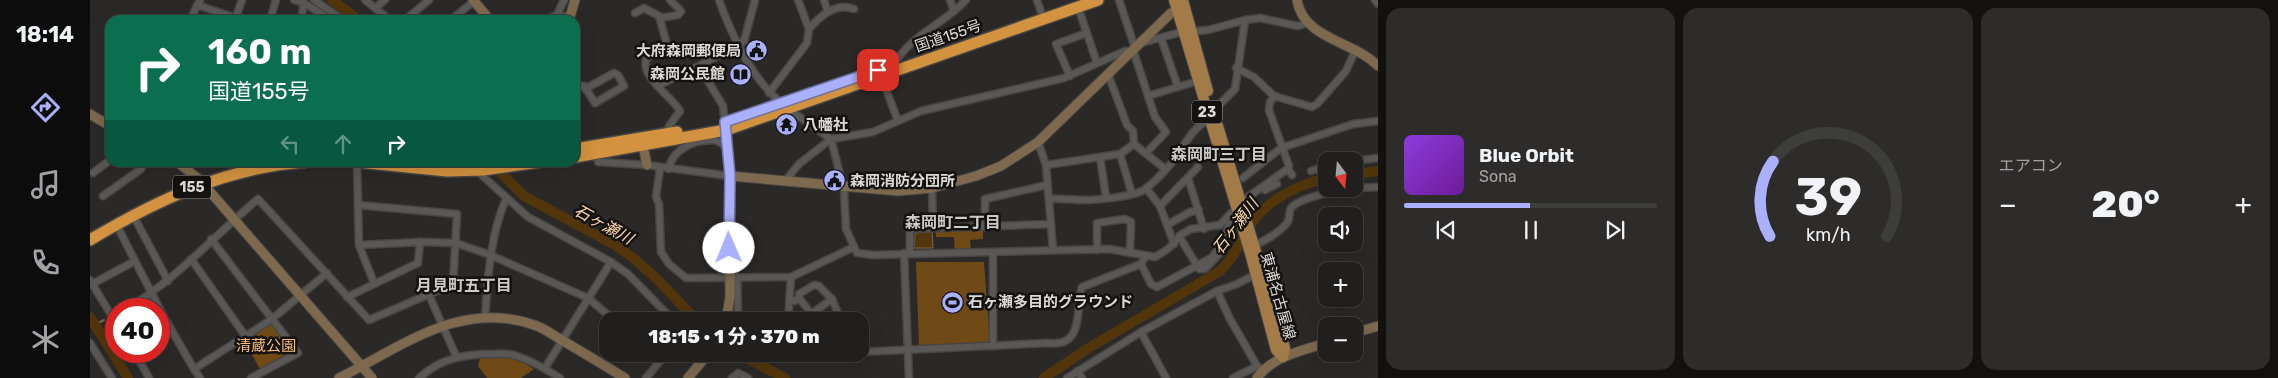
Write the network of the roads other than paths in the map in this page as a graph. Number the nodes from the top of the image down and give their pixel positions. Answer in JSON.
{"nodes":[{"id":1,"x":242,"y":0,"type":"edge"},
{"id":2,"x":276,"y":0,"type":"edge"},
{"id":3,"x":294,"y":0,"type":"edge"},
{"id":4,"x":314,"y":0,"type":"edge"},
{"id":5,"x":365,"y":0,"type":"edge"},
{"id":6,"x":385,"y":0,"type":"edge"},
{"id":7,"x":429,"y":0,"type":"edge"},
{"id":8,"x":564,"y":0,"type":"edge"},
{"id":9,"x":576,"y":0,"type":"edge"},
{"id":10,"x":670,"y":0,"type":"edge"},
{"id":11,"x":719,"y":0,"type":"edge"},
{"id":12,"x":755,"y":0,"type":"edge"},
{"id":13,"x":798,"y":0,"type":"edge"},
{"id":14,"x":824,"y":0,"type":"edge"},
{"id":15,"x":950,"y":0,"type":"edge"},
{"id":16,"x":966,"y":0,"type":"edge"},
{"id":17,"x":1036,"y":0,"type":"edge"},
{"id":18,"x":1098,"y":0,"type":"edge"},
{"id":19,"x":1119,"y":0,"type":"edge"},
{"id":20,"x":1174,"y":0,"type":"edge"},
{"id":21,"x":1183,"y":0,"type":"edge"},
{"id":22,"x":1297,"y":0,"type":"edge"},
{"id":23,"x":1375,"y":0,"type":"edge"},
{"id":24,"x":199,"y":2,"type":"edge"},
{"id":25,"x":477,"y":2,"type":"edge"},
{"id":26,"x":304,"y":3,"type":"junction"},
{"id":27,"x":1076,"y":3,"type":"edge"},
{"id":28,"x":1378,"y":4,"type":"edge"},
{"id":29,"x":375,"y":8,"type":"junction"},
{"id":30,"x":854,"y":9,"type":"dead end"},
{"id":31,"x":954,"y":11,"type":"junction"},
{"id":32,"x":1178,"y":11,"type":"junction"},
{"id":33,"x":828,"y":12,"type":"junction"},
{"id":34,"x":1041,"y":12,"type":"junction"},
{"id":35,"x":635,"y":13,"type":"dead end"},
{"id":36,"x":192,"y":15,"type":"edge"},
{"id":37,"x":227,"y":15,"type":"edge"},
{"id":38,"x":236,"y":15,"type":"edge"},
{"id":39,"x":272,"y":15,"type":"edge"},
{"id":40,"x":302,"y":15,"type":"edge"},
{"id":41,"x":323,"y":15,"type":"edge"},
{"id":42,"x":336,"y":15,"type":"edge"},
{"id":43,"x":384,"y":15,"type":"edge"},
{"id":44,"x":411,"y":15,"type":"edge"},
{"id":45,"x":459,"y":15,"type":"edge"},
{"id":46,"x":486,"y":15,"type":"edge"},
{"id":47,"x":557,"y":15,"type":"edge"},
{"id":48,"x":570,"y":15,"type":"edge"},
{"id":49,"x":660,"y":18,"type":"junction"},
{"id":50,"x":1245,"y":20,"type":"junction"},
{"id":51,"x":1308,"y":23,"type":"junction"},
{"id":52,"x":809,"y":29,"type":"junction"},
{"id":53,"x":1188,"y":32,"type":"junction"},
{"id":54,"x":1087,"y":34,"type":"junction"},
{"id":55,"x":1161,"y":38,"type":"junction"},
{"id":56,"x":738,"y":44,"type":"junction"},
{"id":57,"x":1135,"y":48,"type":"junction"},
{"id":58,"x":1356,"y":49,"type":"junction"},
{"id":59,"x":1097,"y":63,"type":"junction"},
{"id":60,"x":894,"y":65,"type":"junction"},
{"id":61,"x":1378,"y":65,"type":"edge"},
{"id":62,"x":700,"y":66,"type":"junction"},
{"id":63,"x":1236,"y":68,"type":"junction"},
{"id":64,"x":1108,"y":74,"type":"junction"},
{"id":65,"x":882,"y":76,"type":"junction"},
{"id":66,"x":1070,"y":76,"type":"junction"},
{"id":67,"x":1191,"y":83,"type":"dead end"},
{"id":68,"x":580,"y":86,"type":"edge"},
{"id":69,"x":657,"y":86,"type":"junction"},
{"id":70,"x":1178,"y":87,"type":"junction"},
{"id":71,"x":586,"y":89,"type":"junction"},
{"id":72,"x":769,"y":93,"type":"junction"},
{"id":73,"x":1148,"y":96,"type":"junction"},
{"id":74,"x":1275,"y":96,"type":"junction"},
{"id":75,"x":777,"y":100,"type":"dead end"},
{"id":76,"x":1213,"y":108,"type":"junction"},
{"id":77,"x":794,"y":113,"type":"dead end"},
{"id":78,"x":90,"y":114,"type":"edge"},
{"id":79,"x":1209,"y":120,"type":"junction"},
{"id":80,"x":898,"y":121,"type":"junction"},
{"id":81,"x":1378,"y":121,"type":"edge"},
{"id":82,"x":105,"y":123,"type":"edge"},
{"id":83,"x":726,"y":126,"type":"junction"},
{"id":84,"x":670,"y":134,"type":"junction"},
{"id":85,"x":831,"y":138,"type":"junction"},
{"id":86,"x":1038,"y":142,"type":"junction"},
{"id":87,"x":1134,"y":144,"type":"junction"},
{"id":88,"x":643,"y":146,"type":"junction"},
{"id":89,"x":728,"y":146,"type":"junction"},
{"id":90,"x":1281,"y":148,"type":"junction"},
{"id":91,"x":580,"y":151,"type":"edge"},
{"id":92,"x":580,"y":152,"type":"edge"},
{"id":93,"x":1147,"y":152,"type":"junction"},
{"id":94,"x":1120,"y":154,"type":"junction"},
{"id":95,"x":1100,"y":158,"type":"junction"},
{"id":96,"x":1378,"y":158,"type":"edge"},
{"id":97,"x":1363,"y":160,"type":"edge"},
{"id":98,"x":598,"y":162,"type":"dead end"},
{"id":99,"x":105,"y":164,"type":"edge"},
{"id":100,"x":647,"y":165,"type":"junction"},
{"id":101,"x":1046,"y":165,"type":"junction"},
{"id":102,"x":142,"y":167,"type":"edge"},
{"id":103,"x":183,"y":167,"type":"edge"},
{"id":104,"x":239,"y":167,"type":"edge"},
{"id":105,"x":265,"y":167,"type":"edge"},
{"id":106,"x":358,"y":167,"type":"edge"},
{"id":107,"x":395,"y":167,"type":"edge"},
{"id":108,"x":453,"y":167,"type":"edge"},
{"id":109,"x":479,"y":167,"type":"edge"},
{"id":110,"x":1198,"y":167,"type":"dead end"},
{"id":111,"x":660,"y":168,"type":"junction"},
{"id":112,"x":669,"y":169,"type":"junction"},
{"id":113,"x":1165,"y":169,"type":"junction"},
{"id":114,"x":1318,"y":169,"type":"edge"},
{"id":115,"x":1311,"y":171,"type":"dead end"},
{"id":116,"x":92,"y":173,"type":"dead end"},
{"id":117,"x":730,"y":176,"type":"junction"},
{"id":118,"x":1188,"y":178,"type":"junction"},
{"id":119,"x":1243,"y":178,"type":"dead end"},
{"id":120,"x":785,"y":180,"type":"junction"},
{"id":121,"x":201,"y":181,"type":"junction"},
{"id":122,"x":1277,"y":184,"type":"dead end"},
{"id":123,"x":843,"y":186,"type":"junction"},
{"id":124,"x":1047,"y":186,"type":"junction"},
{"id":125,"x":1378,"y":187,"type":"edge"},
{"id":126,"x":932,"y":188,"type":"junction"},
{"id":127,"x":1146,"y":188,"type":"junction"},
{"id":128,"x":1363,"y":188,"type":"edge"},
{"id":129,"x":1132,"y":194,"type":"junction"},
{"id":130,"x":103,"y":196,"type":"dead end"},
{"id":131,"x":1318,"y":196,"type":"edge"},
{"id":132,"x":1106,"y":197,"type":"junction"},
{"id":133,"x":506,"y":199,"type":"junction"},
{"id":134,"x":1049,"y":199,"type":"junction"},
{"id":135,"x":1245,"y":200,"type":"junction"},
{"id":136,"x":358,"y":205,"type":"junction"},
{"id":137,"x":1160,"y":206,"type":"junction"},
{"id":138,"x":1199,"y":210,"type":"junction"},
{"id":139,"x":1230,"y":213,"type":"dead end"},
{"id":140,"x":133,"y":215,"type":"junction"},
{"id":141,"x":234,"y":219,"type":"junction"},
{"id":142,"x":1242,"y":220,"type":"junction"},
{"id":143,"x":116,"y":224,"type":"junction"},
{"id":144,"x":1051,"y":224,"type":"junction"},
{"id":145,"x":1167,"y":225,"type":"junction"},
{"id":146,"x":984,"y":227,"type":"junction"},
{"id":147,"x":933,"y":228,"type":"junction"},
{"id":148,"x":1204,"y":229,"type":"junction"},
{"id":149,"x":90,"y":235,"type":"edge"},
{"id":150,"x":1179,"y":236,"type":"junction"},
{"id":151,"x":212,"y":239,"type":"junction"},
{"id":152,"x":90,"y":240,"type":"edge"},
{"id":153,"x":420,"y":242,"type":"junction"},
{"id":154,"x":456,"y":242,"type":"junction"},
{"id":155,"x":1174,"y":244,"type":"junction"},
{"id":156,"x":359,"y":245,"type":"junction"},
{"id":157,"x":854,"y":247,"type":"junction"},
{"id":158,"x":1253,"y":247,"type":"junction"},
{"id":159,"x":1053,"y":250,"type":"junction"},
{"id":160,"x":1097,"y":250,"type":"junction"},
{"id":161,"x":1217,"y":251,"type":"dead end"},
{"id":162,"x":994,"y":252,"type":"junction"},
{"id":163,"x":907,"y":253,"type":"junction"},
{"id":164,"x":1130,"y":253,"type":"junction"},
{"id":165,"x":490,"y":255,"type":"junction"},
{"id":166,"x":1145,"y":257,"type":"junction"},
{"id":167,"x":191,"y":259,"type":"junction"},
{"id":168,"x":135,"y":261,"type":"junction"},
{"id":169,"x":611,"y":262,"type":"junction"},
{"id":170,"x":1141,"y":264,"type":"junction"},
{"id":171,"x":1197,"y":265,"type":"junction"},
{"id":172,"x":327,"y":273,"type":"junction"},
{"id":173,"x":1256,"y":274,"type":"junction"},
{"id":174,"x":734,"y":276,"type":"junction"},
{"id":175,"x":791,"y":277,"type":"junction"},
{"id":176,"x":168,"y":281,"type":"junction"},
{"id":177,"x":91,"y":282,"type":"edge"},
{"id":178,"x":374,"y":283,"type":"junction"},
{"id":179,"x":1217,"y":291,"type":"junction"},
{"id":180,"x":152,"y":293,"type":"junction"},
{"id":181,"x":429,"y":294,"type":"junction"},
{"id":182,"x":301,"y":295,"type":"junction"},
{"id":183,"x":347,"y":296,"type":"junction"},
{"id":184,"x":144,"y":298,"type":"edge"},
{"id":185,"x":588,"y":298,"type":"junction"},
{"id":186,"x":799,"y":298,"type":"junction"},
{"id":187,"x":832,"y":299,"type":"junction"},
{"id":188,"x":790,"y":301,"type":"junction"},
{"id":189,"x":105,"y":303,"type":"edge"},
{"id":190,"x":604,"y":312,"type":"edge"},
{"id":191,"x":665,"y":312,"type":"edge"},
{"id":192,"x":728,"y":312,"type":"edge"},
{"id":193,"x":738,"y":312,"type":"edge"},
{"id":194,"x":789,"y":312,"type":"edge"},
{"id":195,"x":838,"y":312,"type":"edge"},
{"id":196,"x":485,"y":318,"type":"junction"},
{"id":197,"x":272,"y":319,"type":"junction"},
{"id":198,"x":442,"y":326,"type":"junction"},
{"id":199,"x":1378,"y":326,"type":"edge"},
{"id":200,"x":1363,"y":330,"type":"edge"},
{"id":201,"x":1141,"y":332,"type":"junction"},
{"id":202,"x":246,"y":337,"type":"junction"},
{"id":203,"x":562,"y":340,"type":"junction"},
{"id":204,"x":90,"y":343,"type":"edge"},
{"id":205,"x":993,"y":346,"type":"junction"},
{"id":206,"x":1318,"y":346,"type":"edge"},
{"id":207,"x":907,"y":350,"type":"junction"},
{"id":208,"x":869,"y":352,"type":"edge"},
{"id":209,"x":456,"y":356,"type":"junction"},
{"id":210,"x":1283,"y":357,"type":"junction"},
{"id":211,"x":660,"y":362,"type":"edge"},
{"id":212,"x":701,"y":362,"type":"edge"},
{"id":213,"x":141,"y":363,"type":"edge"},
{"id":214,"x":361,"y":367,"type":"junction"},
{"id":215,"x":545,"y":368,"type":"junction"},
{"id":216,"x":1260,"y":368,"type":"junction"},
{"id":217,"x":194,"y":369,"type":"junction"},
{"id":218,"x":1077,"y":371,"type":"junction"},
{"id":219,"x":557,"y":377,"type":"edge"},
{"id":220,"x":112,"y":378,"type":"edge"},
{"id":221,"x":149,"y":378,"type":"edge"},
{"id":222,"x":200,"y":378,"type":"edge"},
{"id":223,"x":251,"y":378,"type":"edge"},
{"id":224,"x":339,"y":378,"type":"edge"},
{"id":225,"x":372,"y":378,"type":"edge"},
{"id":226,"x":420,"y":378,"type":"edge"},
{"id":227,"x":625,"y":378,"type":"edge"},
{"id":228,"x":646,"y":378,"type":"edge"},
{"id":229,"x":688,"y":378,"type":"edge"},
{"id":230,"x":732,"y":378,"type":"edge"},
{"id":231,"x":748,"y":378,"type":"edge"},
{"id":232,"x":909,"y":378,"type":"edge"},
{"id":233,"x":1067,"y":378,"type":"edge"},
{"id":234,"x":1082,"y":378,"type":"edge"},
{"id":235,"x":1166,"y":378,"type":"edge"},
{"id":236,"x":1233,"y":378,"type":"edge"},
{"id":237,"x":1257,"y":378,"type":"edge"}],
"edges":[{"from":1,"to":38,"type":"street"},
{"from":2,"to":39,"type":"street"},
{"from":3,"to":26,"type":"street"},
{"from":4,"to":42,"type":"street"},
{"from":5,"to":29,"type":"street"},
{"from":6,"to":29,"type":"street"},
{"from":7,"to":44,"type":"street"},
{"from":8,"to":47,"type":"street"},
{"from":9,"to":48,"type":"street"},
{"from":10,"to":49,"type":"street"},
{"from":11,"to":56,"type":"street"},
{"from":12,"to":56,"type":"street"},
{"from":13,"to":52,"type":"street"},
{"from":14,"to":33,"type":"street"},
{"from":15,"to":31,"type":"street"},
{"from":16,"to":31,"type":"street"},
{"from":17,"to":34,"type":"street"},
{"from":18,"to":27,"type":"highway","name":"国道155号"},
{"from":19,"to":57,"type":"street"},
{"from":20,"to":32,"type":"main road","name":"東浦名古屋線","number":"23"},
{"from":21,"to":53,"type":"main road","name":"東浦名古屋線","number":"23"},
{"from":22,"to":51,"type":"street"},
{"from":23,"to":28,"type":"street"},
{"from":24,"to":36,"type":"street"},
{"from":24,"to":37,"type":"street"},
{"from":25,"to":45,"type":"street"},
{"from":25,"to":46,"type":"street"},
{"from":26,"to":40,"type":"street"},
{"from":26,"to":41,"type":"street"},
{"from":27,"to":34,"type":"highway","name":"国道155号"},
{"from":27,"to":54,"type":"street"},
{"from":27,"to":65,"type":"highway","name":"国道155号"},
{"from":29,"to":43,"type":"street"},
{"from":30,"to":33,"type":"street"},
{"from":31,"to":60,"type":"street"},
{"from":32,"to":53,"type":"main road","name":"東浦名古屋線","number":"23"},
{"from":32,"to":57,"type":"street"},
{"from":33,"to":52,"type":"street"},
{"from":34,"to":60,"type":"highway","name":"国道155号"},
{"from":35,"to":49,"type":"street"},
{"from":49,"to":69,"type":"street"},
{"from":50,"to":51,"type":"street"},
{"from":50,"to":53,"type":"street"},
{"from":50,"to":63,"type":"street"},
{"from":51,"to":58,"type":"street"},
{"from":52,"to":72,"type":"street"},
{"from":53,"to":55,"type":"street"},
{"from":53,"to":76,"type":"main road","name":"東浦名古屋線","number":"23"},
{"from":53,"to":79,"type":"main road","name":"東浦名古屋線","number":"23"},
{"from":54,"to":59,"type":"street"},
{"from":54,"to":66,"type":"street"},
{"from":55,"to":57,"type":"street"},
{"from":55,"to":70,"type":"street"},
{"from":56,"to":62,"type":"street"},
{"from":56,"to":72,"type":"street"},
{"from":57,"to":59,"type":"street"},
{"from":57,"to":64,"type":"street"},
{"from":57,"to":73,"type":"street"},
{"from":58,"to":61,"type":"street"},
{"from":58,"to":74,"type":"street"},
{"from":59,"to":66,"type":"street"},
{"from":60,"to":83,"type":"highway","name":"国道155号"},
{"from":62,"to":69,"type":"street"},
{"from":62,"to":83,"type":"street"},
{"from":63,"to":74,"type":"street"},
{"from":63,"to":76,"type":"street"},
{"from":64,"to":86,"type":"street"},
{"from":64,"to":87,"type":"street"},
{"from":65,"to":80,"type":"street"},
{"from":65,"to":83,"type":"highway","name":"国道155号"},
{"from":66,"to":80,"type":"street"},
{"from":67,"to":70,"type":"street"},
{"from":68,"to":71,"type":"street"},
{"from":69,"to":84,"type":"street"},
{"from":70,"to":73,"type":"street"},
{"from":71,"to":71,"type":"street"},
{"from":72,"to":75,"type":"street"},
{"from":73,"to":93,"type":"street"},
{"from":74,"to":90,"type":"street"},
{"from":76,"to":135,"type":"main road","name":"東浦名古屋線","number":"23"},
{"from":77,"to":85,"type":"street"},
{"from":78,"to":82,"type":"street"},
{"from":79,"to":113,"type":"street"},
{"from":79,"to":142,"type":"main road","name":"東浦名古屋線","number":"23"},
{"from":80,"to":85,"type":"street"},
{"from":81,"to":90,"type":"street"},
{"from":83,"to":84,"type":"highway","name":"国道155号"},
{"from":83,"to":88,"type":"highway","name":"国道155号"},
{"from":83,"to":89,"type":"street"},
{"from":84,"to":91,"type":"highway","name":"国道155号"},
{"from":85,"to":120,"type":"street"},
{"from":85,"to":123,"type":"street"},
{"from":86,"to":101,"type":"street"},
{"from":86,"to":126,"type":"street"},
{"from":87,"to":93,"type":"street"},
{"from":87,"to":94,"type":"street"},
{"from":88,"to":92,"type":"highway","name":"国道155号"},
{"from":88,"to":100,"type":"street"},
{"from":89,"to":112,"type":"street"},
{"from":89,"to":117,"type":"street"},
{"from":90,"to":119,"type":"street"},
{"from":90,"to":135,"type":"street"},
{"from":93,"to":113,"type":"street"},
{"from":94,"to":95,"type":"street"},
{"from":94,"to":129,"type":"street"},
{"from":95,"to":101,"type":"street"},
{"from":95,"to":132,"type":"street"},
{"from":96,"to":97,"type":"street"},
{"from":98,"to":100,"type":"street"},
{"from":99,"to":116,"type":"street"},
{"from":100,"to":111,"type":"street"},
{"from":101,"to":124,"type":"street"},
{"from":102,"to":130,"type":"street"},
{"from":103,"to":121,"type":"street"},
{"from":104,"to":121,"type":"highway","number":"155"},
{"from":105,"to":121,"type":"highway","number":"155"},
{"from":106,"to":136,"type":"street"},
{"from":107,"to":108,"type":"highway"},
{"from":109,"to":133,"type":"street"},
{"from":110,"to":118,"type":"street"},
{"from":111,"to":112,"type":"street"},
{"from":111,"to":174,"type":"street"},
{"from":112,"to":117,"type":"street"},
{"from":113,"to":127,"type":"street"},
{"from":114,"to":115,"type":"street"},
{"from":117,"to":120,"type":"street"},
{"from":117,"to":174,"type":"street"},
{"from":118,"to":137,"type":"street"},
{"from":118,"to":138,"type":"street"},
{"from":120,"to":123,"type":"street"},
{"from":121,"to":140,"type":"highway","number":"155"},
{"from":121,"to":141,"type":"street"},
{"from":121,"to":149,"type":"highway","number":"155"},
{"from":122,"to":135,"type":"street"},
{"from":123,"to":126,"type":"street"},
{"from":123,"to":157,"type":"street"},
{"from":124,"to":134,"type":"street"},
{"from":124,"to":146,"type":"street"},
{"from":125,"to":128,"type":"street"},
{"from":126,"to":147,"type":"street"},
{"from":127,"to":129,"type":"street"},
{"from":127,"to":137,"type":"street"},
{"from":129,"to":132,"type":"street"},
{"from":131,"to":158,"type":"street"},
{"from":132,"to":134,"type":"street"},
{"from":133,"to":165,"type":"street"},
{"from":133,"to":169,"type":"street"},
{"from":134,"to":144,"type":"street"},
{"from":135,"to":142,"type":"main road","name":"東浦名古屋線","number":"23"},
{"from":136,"to":154,"type":"street"},
{"from":136,"to":156,"type":"street"},
{"from":137,"to":145,"type":"street"},
{"from":138,"to":145,"type":"street"},
{"from":138,"to":148,"type":"street"},
{"from":139,"to":148,"type":"street"},
{"from":140,"to":143,"type":"highway","number":"155"},
{"from":140,"to":176,"type":"street"},
{"from":141,"to":151,"type":"street"},
{"from":141,"to":172,"type":"street"},
{"from":141,"to":182,"type":"street"},
{"from":142,"to":158,"type":"main road","name":"東浦名古屋線","number":"23"},
{"from":142,"to":171,"type":"street"},
{"from":143,"to":152,"type":"highway","number":"155"},
{"from":143,"to":168,"type":"street"},
{"from":144,"to":146,"type":"street"},
{"from":144,"to":159,"type":"street"},
{"from":145,"to":155,"type":"street"},
{"from":146,"to":147,"type":"street"},
{"from":147,"to":163,"type":"street"},
{"from":148,"to":150,"type":"street"},
{"from":150,"to":155,"type":"street"},
{"from":150,"to":171,"type":"street"},
{"from":151,"to":167,"type":"street"},
{"from":151,"to":197,"type":"street"},
{"from":153,"to":154,"type":"street"},
{"from":153,"to":156,"type":"street"},
{"from":153,"to":178,"type":"street"},
{"from":154,"to":165,"type":"street"},
{"from":154,"to":181,"type":"street"},
{"from":155,"to":166,"type":"street"},
{"from":156,"to":178,"type":"street"},
{"from":157,"to":163,"type":"street"},
{"from":157,"to":175,"type":"street"},
{"from":158,"to":173,"type":"main road","name":"東浦名古屋線","number":"23"},
{"from":158,"to":210,"type":"main road","name":"東浦名古屋線","number":"23"},
{"from":159,"to":160,"type":"street"},
{"from":159,"to":162,"type":"street"},
{"from":160,"to":164,"type":"street"},
{"from":160,"to":164,"type":"street"},
{"from":161,"to":171,"type":"street"},
{"from":162,"to":163,"type":"street"},
{"from":162,"to":205,"type":"street"},
{"from":163,"to":207,"type":"street"},
{"from":164,"to":166,"type":"street"},
{"from":165,"to":185,"type":"street"},
{"from":165,"to":196,"type":"street"},
{"from":166,"to":170,"type":"street"},
{"from":167,"to":176,"type":"street"},
{"from":167,"to":202,"type":"street"},
{"from":168,"to":177,"type":"street"},
{"from":168,"to":180,"type":"street"},
{"from":169,"to":185,"type":"street"},
{"from":169,"to":191,"type":"street"},
{"from":170,"to":171,"type":"street"},
{"from":170,"to":205,"type":"street"},
{"from":172,"to":182,"type":"street"},
{"from":172,"to":183,"type":"street"},
{"from":173,"to":179,"type":"street"},
{"from":173,"to":210,"type":"main road","name":"東浦名古屋線","number":"23"},
{"from":174,"to":175,"type":"street"},
{"from":174,"to":192,"type":"street"},
{"from":174,"to":193,"type":"street"},
{"from":175,"to":188,"type":"street"},
{"from":176,"to":180,"type":"street"},
{"from":177,"to":189,"type":"street"},
{"from":178,"to":183,"type":"street"},
{"from":179,"to":201,"type":"street"},
{"from":179,"to":216,"type":"street"},
{"from":180,"to":184,"type":"street"},
{"from":180,"to":217,"type":"street"},
{"from":181,"to":183,"type":"street"},
{"from":181,"to":198,"type":"street"},
{"from":182,"to":197,"type":"street"},
{"from":182,"to":214,"type":"street"},
{"from":185,"to":190,"type":"street"},
{"from":185,"to":203,"type":"street"},
{"from":186,"to":187,"type":"street"},
{"from":186,"to":187,"type":"street"},
{"from":186,"to":188,"type":"street"},
{"from":187,"to":195,"type":"street"},
{"from":188,"to":194,"type":"street"},
{"from":196,"to":198,"type":"street"},
{"from":196,"to":203,"type":"street"},
{"from":197,"to":202,"type":"street"},
{"from":197,"to":223,"type":"street"},
{"from":198,"to":209,"type":"street"},
{"from":198,"to":214,"type":"street"},
{"from":199,"to":200,"type":"street"},
{"from":201,"to":218,"type":"street"},
{"from":201,"to":235,"type":"street"},
{"from":202,"to":217,"type":"street"},
{"from":203,"to":215,"type":"street"},
{"from":203,"to":227,"type":"street"},
{"from":204,"to":220,"type":"street"},
{"from":205,"to":207,"type":"street"},
{"from":206,"to":210,"type":"street"},
{"from":207,"to":208,"type":"street"},
{"from":207,"to":232,"type":"street"},
{"from":209,"to":215,"type":"street"},
{"from":209,"to":226,"type":"street"},
{"from":210,"to":216,"type":"street"},
{"from":211,"to":228,"type":"street"},
{"from":212,"to":229,"type":"street"},
{"from":213,"to":221,"type":"street"},
{"from":214,"to":224,"type":"street"},
{"from":214,"to":225,"type":"street"},
{"from":215,"to":219,"type":"street"},
{"from":216,"to":236,"type":"street"},
{"from":216,"to":237,"type":"street"},
{"from":217,"to":222,"type":"street"},
{"from":218,"to":233,"type":"street"},
{"from":218,"to":234,"type":"street"},
{"from":230,"to":231,"type":"street"}]}
